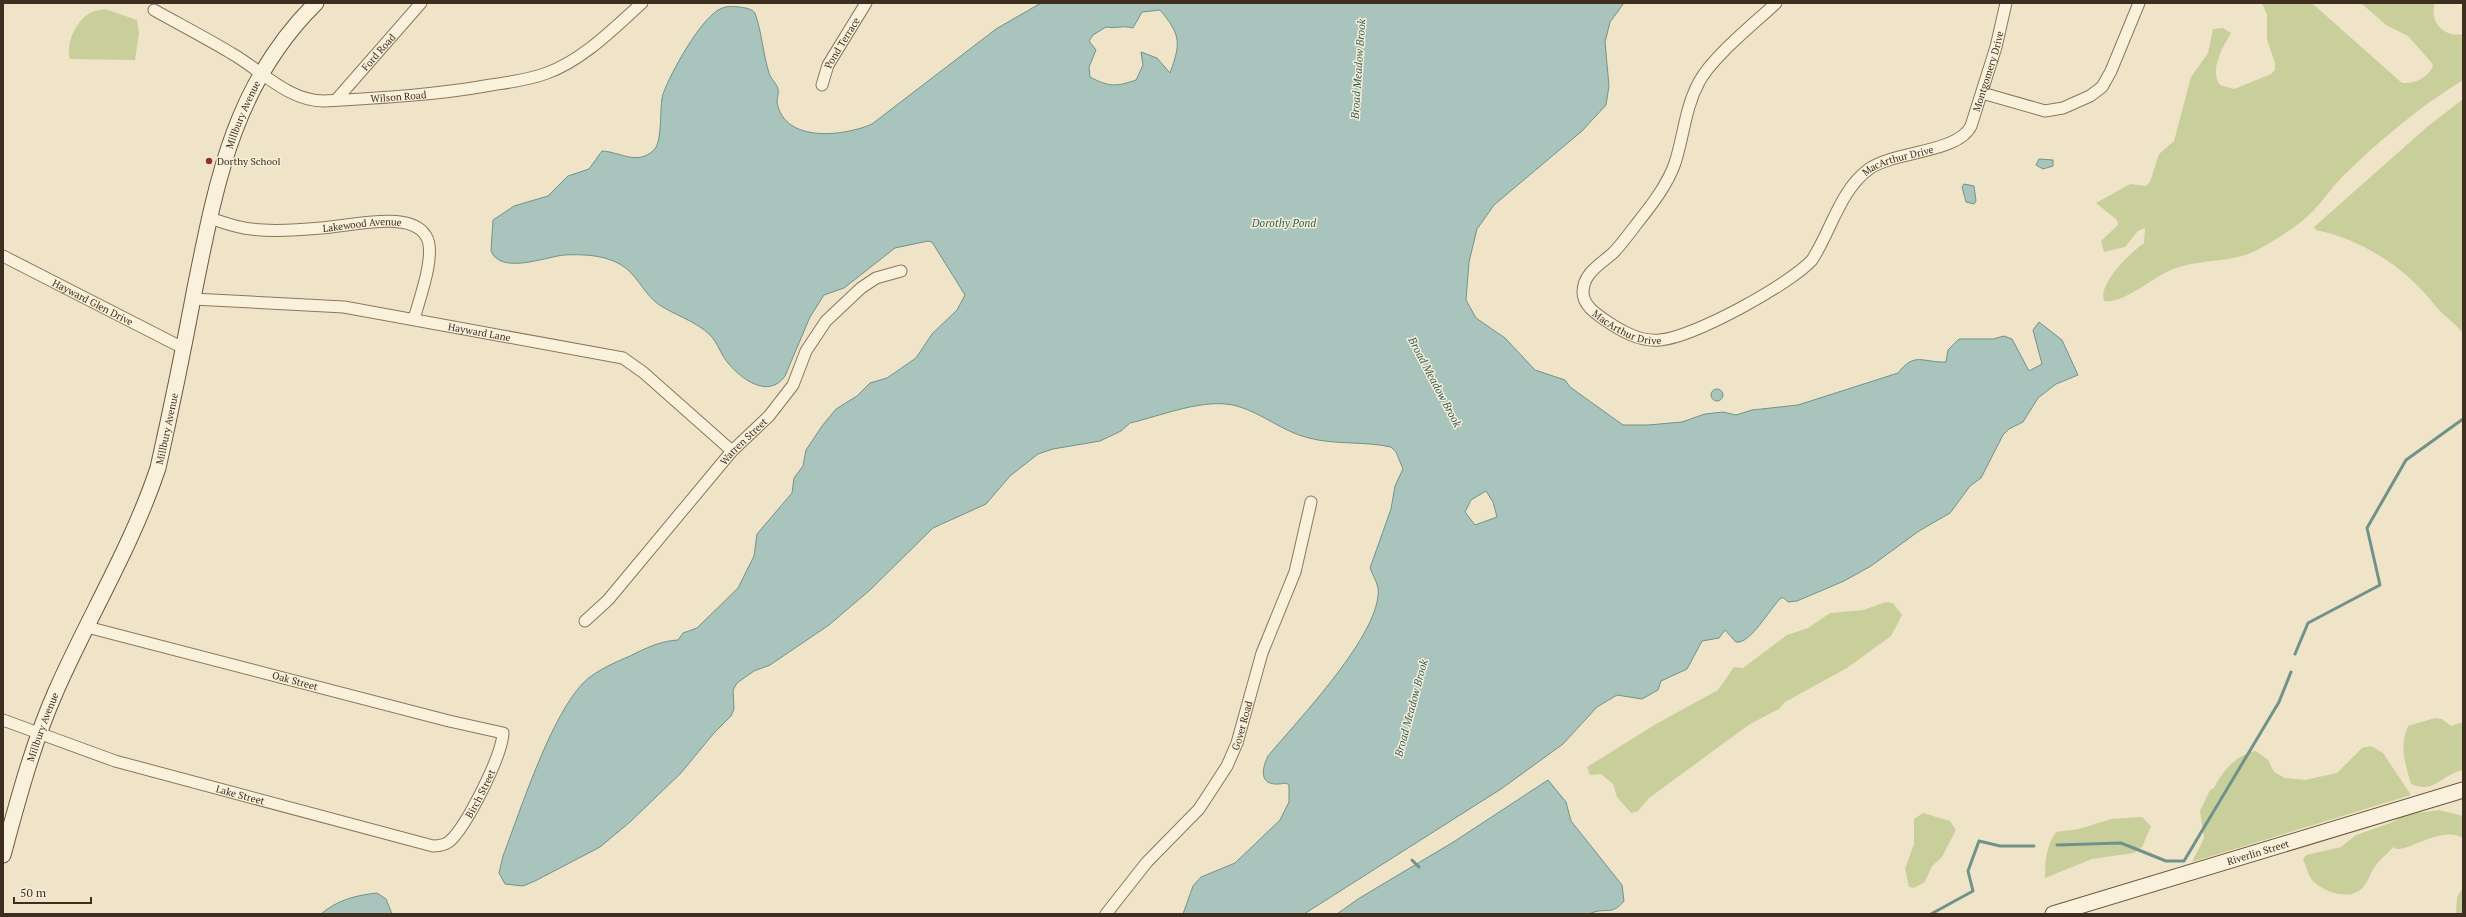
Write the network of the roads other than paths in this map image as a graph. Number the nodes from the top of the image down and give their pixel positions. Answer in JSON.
{"nodes":[{"id":1,"x":316,"y":3,"type":"edge"},
{"id":2,"x":421,"y":3,"type":"edge"},
{"id":3,"x":642,"y":3,"type":"edge"},
{"id":4,"x":866,"y":3,"type":"edge"},
{"id":5,"x":1776,"y":3,"type":"edge"},
{"id":6,"x":2006,"y":3,"type":"edge"},
{"id":7,"x":2139,"y":3,"type":"edge"},
{"id":8,"x":154,"y":10,"type":"dead end"},
{"id":9,"x":262,"y":73,"type":"junction"},
{"id":10,"x":822,"y":85,"type":"dead end"},
{"id":11,"x":1982,"y":93,"type":"junction"},
{"id":12,"x":336,"y":100,"type":"junction"},
{"id":13,"x":1963,"y":136,"type":"joint"},
{"id":14,"x":210,"y":218,"type":"junction"},
{"id":15,"x":3,"y":256,"type":"edge"},
{"id":16,"x":900,"y":271,"type":"dead end"},
{"id":17,"x":193,"y":299,"type":"junction"},
{"id":18,"x":414,"y":319,"type":"junction"},
{"id":19,"x":183,"y":348,"type":"junction"},
{"id":20,"x":732,"y":451,"type":"junction"},
{"id":21,"x":1311,"y":502,"type":"dead end"},
{"id":22,"x":585,"y":621,"type":"dead end"},
{"id":23,"x":87,"y":627,"type":"junction"},
{"id":24,"x":3,"y":720,"type":"edge"},
{"id":25,"x":503,"y":732,"type":"joint"},
{"id":26,"x":40,"y":735,"type":"junction"},
{"id":27,"x":2463,"y":790,"type":"edge"},
{"id":28,"x":442,"y":846,"type":"joint"},
{"id":29,"x":3,"y":856,"type":"edge"},
{"id":30,"x":1106,"y":914,"type":"edge"},
{"id":31,"x":2053,"y":914,"type":"edge"}],
"edges":[{"from":1,"to":9,"type":"main road","name":"Millbury Avenue"},
{"from":2,"to":12,"type":"street","name":"Ford Road"},
{"from":3,"to":12,"type":"street","name":"Wilson Road"},
{"from":4,"to":10,"type":"street","name":"Pond Terrace"},
{"from":5,"to":13,"type":"street","name":"MacArthur Drive"},
{"from":6,"to":11,"type":"street","name":"Montgomery Drive"},
{"from":7,"to":11,"type":"street"},
{"from":8,"to":9,"type":"street","name":"Wilson Road"},
{"from":9,"to":12,"type":"street","name":"Wilson Road"},
{"from":9,"to":14,"type":"main road","name":"Millbury Avenue"},
{"from":11,"to":13,"type":"street","name":"Montgomery Drive"},
{"from":14,"to":17,"type":"main road","name":"Millbury Avenue"},
{"from":14,"to":18,"type":"street","name":"Lakewood Avenue"},
{"from":15,"to":19,"type":"street","name":"Hayward Glen Drive"},
{"from":16,"to":20,"type":"street","name":"Warren Street"},
{"from":17,"to":18,"type":"street","name":"Hayward Lane"},
{"from":17,"to":19,"type":"main road","name":"Millbury Avenue"},
{"from":18,"to":20,"type":"street","name":"Hayward Lane"},
{"from":19,"to":23,"type":"main road","name":"Millbury Avenue"},
{"from":20,"to":22,"type":"street","name":"Warren Street"},
{"from":21,"to":30,"type":"street","name":"Gover Road"},
{"from":23,"to":25,"type":"street","name":"Oak Street"},
{"from":23,"to":26,"type":"main road","name":"Millbury Avenue"},
{"from":24,"to":26,"type":"street","name":"Lake Street"},
{"from":25,"to":28,"type":"street","name":"Birch Street"},
{"from":26,"to":28,"type":"street","name":"Lake Street"},
{"from":26,"to":29,"type":"main road","name":"Millbury Avenue"},
{"from":27,"to":31,"type":"main road","name":"Riverlin Street"}]}
